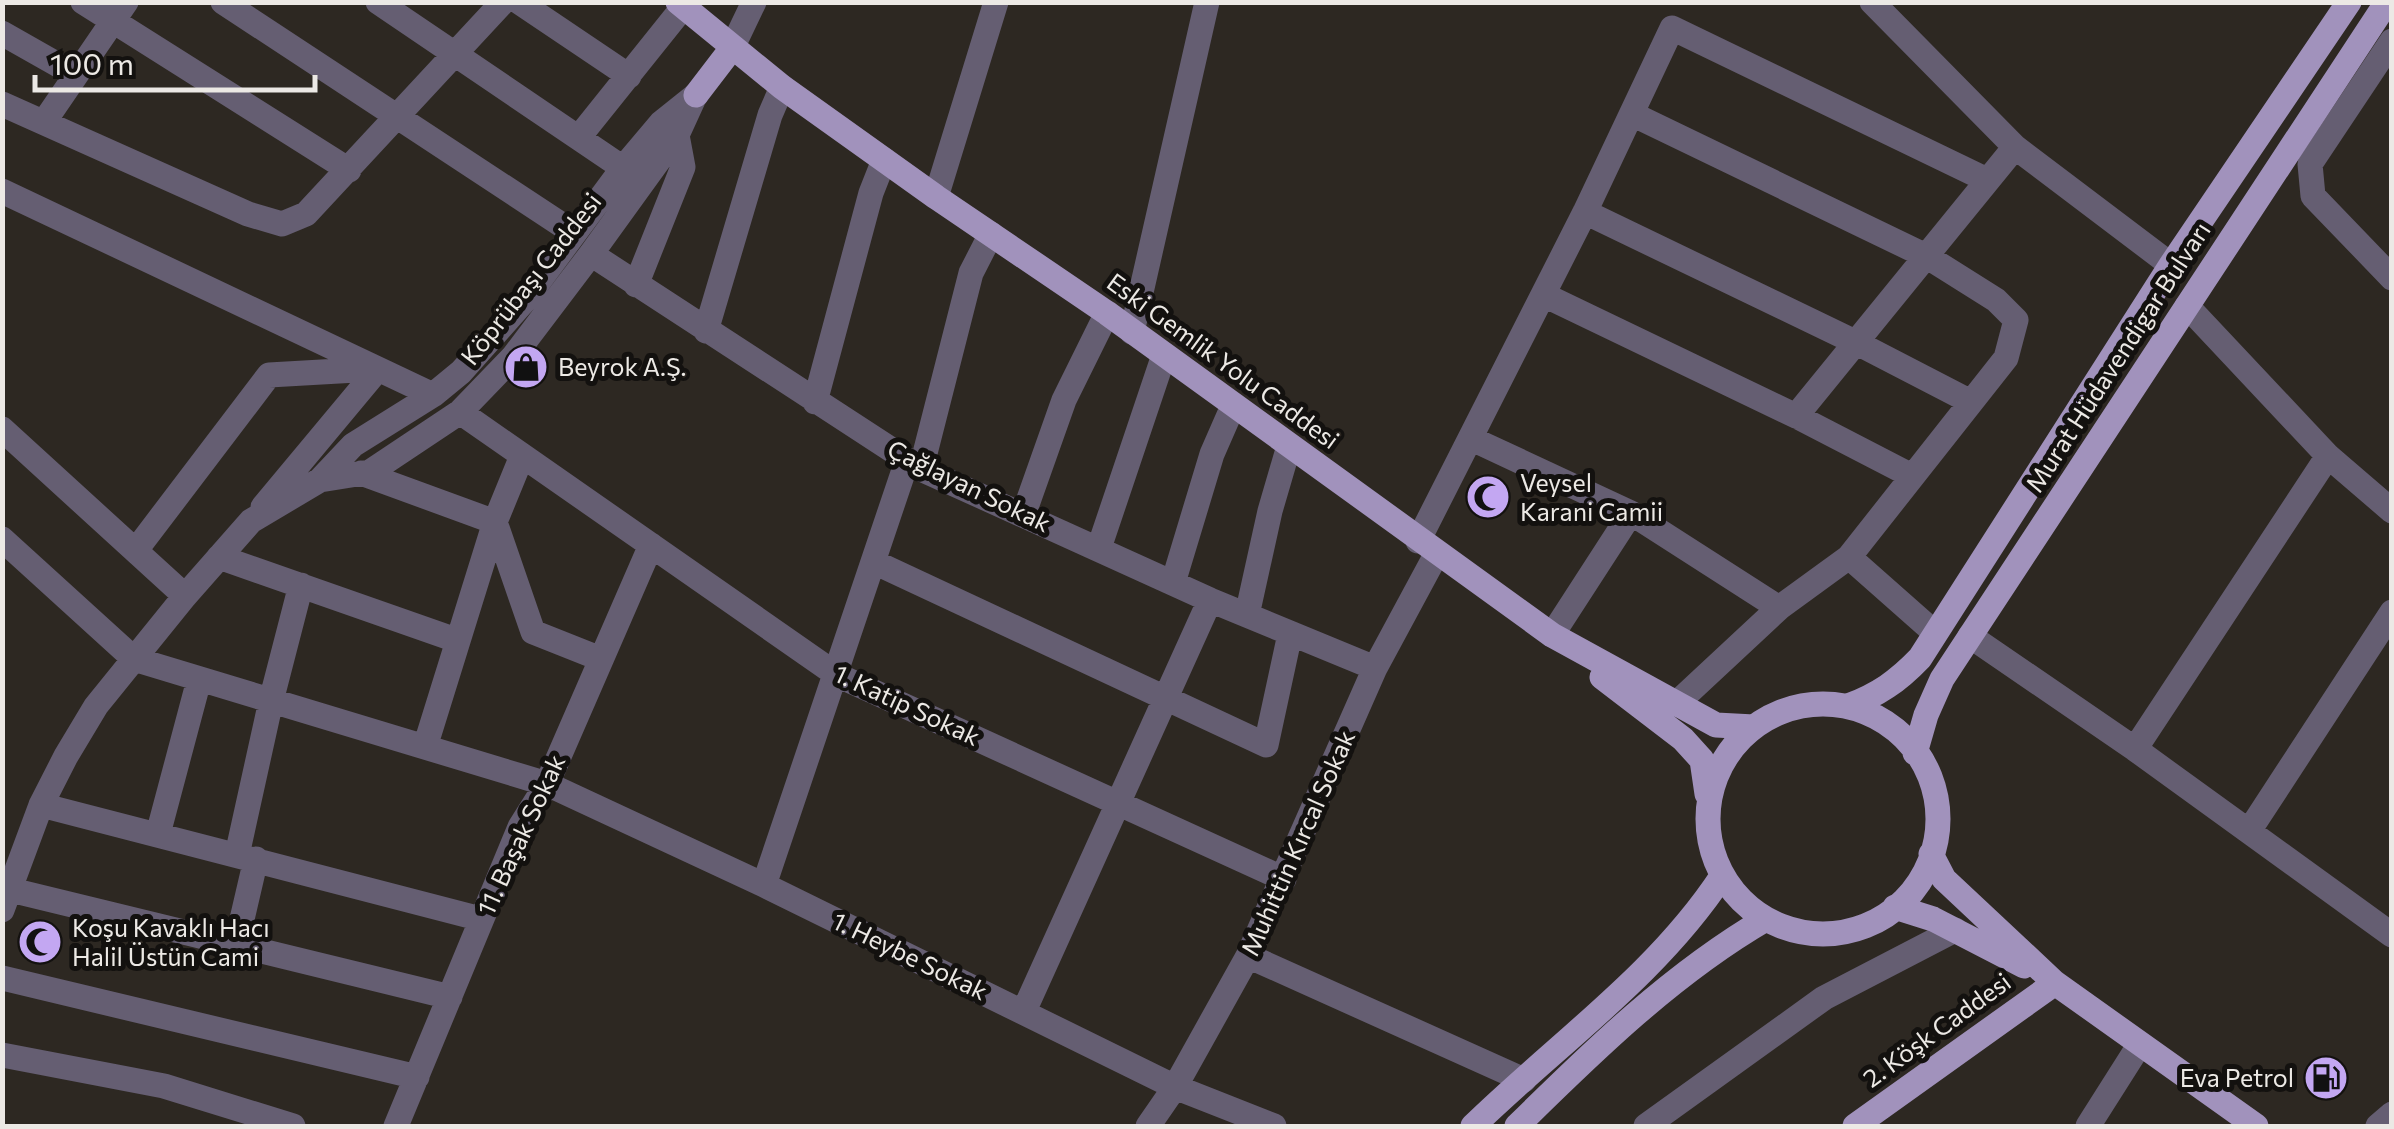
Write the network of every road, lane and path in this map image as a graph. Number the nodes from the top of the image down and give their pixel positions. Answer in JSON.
{"nodes":[{"id":1,"x":83,"y":2,"type":"edge"},
{"id":2,"x":223,"y":2,"type":"edge"},
{"id":3,"x":378,"y":2,"type":"edge"},
{"id":4,"x":503,"y":2,"type":"edge"},
{"id":5,"x":520,"y":2,"type":"edge"},
{"id":6,"x":754,"y":2,"type":"edge"},
{"id":7,"x":996,"y":2,"type":"edge"},
{"id":8,"x":1207,"y":2,"type":"edge"},
{"id":9,"x":1872,"y":2,"type":"edge"},
{"id":10,"x":2349,"y":2,"type":"edge"},
{"id":11,"x":2388,"y":2,"type":"edge"},
{"id":12,"x":681,"y":4,"type":"edge"},
{"id":13,"x":119,"y":12,"type":"edge"},
{"id":14,"x":2,"y":33,"type":"edge"},
{"id":15,"x":2392,"y":41,"type":"edge"},
{"id":16,"x":732,"y":48,"type":"junction"},
{"id":17,"x":458,"y":55,"type":"junction"},
{"id":18,"x":76,"y":74,"type":"junction"},
{"id":19,"x":629,"y":76,"type":"junction"},
{"id":20,"x":782,"y":87,"type":"junction"},
{"id":21,"x":696,"y":95,"type":"joint"},
{"id":22,"x":2,"y":104,"type":"edge"},
{"id":23,"x":1632,"y":114,"type":"junction"},
{"id":24,"x":398,"y":118,"type":"junction"},
{"id":25,"x":44,"y":122,"type":"junction"},
{"id":26,"x":669,"y":129,"type":"junction"},
{"id":27,"x":580,"y":138,"type":"junction"},
{"id":28,"x":2015,"y":147,"type":"junction"},
{"id":29,"x":884,"y":160,"type":"junction"},
{"id":30,"x":623,"y":168,"type":"junction"},
{"id":31,"x":348,"y":170,"type":"junction"},
{"id":32,"x":1987,"y":180,"type":"junction"},
{"id":33,"x":2,"y":191,"type":"edge"},
{"id":34,"x":936,"y":198,"type":"junction"},
{"id":35,"x":1585,"y":212,"type":"junction"},
{"id":36,"x":574,"y":233,"type":"junction"},
{"id":37,"x":991,"y":234,"type":"junction"},
{"id":38,"x":591,"y":254,"type":"junction"},
{"id":39,"x":1926,"y":256,"type":"junction"},
{"id":40,"x":2171,"y":265,"type":"junction"},
{"id":41,"x":2392,"y":278,"type":"edge"},
{"id":42,"x":636,"y":284,"type":"junction"},
{"id":43,"x":1544,"y":295,"type":"junction"},
{"id":44,"x":2186,"y":306,"type":"junction"},
{"id":45,"x":1108,"y":314,"type":"junction"},
{"id":46,"x":706,"y":331,"type":"junction"},
{"id":47,"x":1132,"y":332,"type":"junction"},
{"id":48,"x":1857,"y":343,"type":"junction"},
{"id":49,"x":1164,"y":355,"type":"junction"},
{"id":50,"x":378,"y":369,"type":"junction"},
{"id":51,"x":433,"y":395,"type":"junction"},
{"id":52,"x":815,"y":402,"type":"junction"},
{"id":53,"x":1971,"y":402,"type":"junction"},
{"id":54,"x":1233,"y":406,"type":"junction"},
{"id":55,"x":460,"y":412,"type":"junction"},
{"id":56,"x":1796,"y":416,"type":"junction"},
{"id":57,"x":2,"y":430,"type":"edge"},
{"id":58,"x":1472,"y":439,"type":"junction"},
{"id":59,"x":1289,"y":446,"type":"junction"},
{"id":60,"x":522,"y":456,"type":"junction"},
{"id":61,"x":2328,"y":456,"type":"junction"},
{"id":62,"x":914,"y":465,"type":"junction"},
{"id":63,"x":361,"y":473,"type":"junction"},
{"id":64,"x":1912,"y":476,"type":"junction"},
{"id":65,"x":320,"y":480,"type":"junction"},
{"id":66,"x":2392,"y":511,"type":"edge"},
{"id":67,"x":1631,"y":512,"type":"junction"},
{"id":68,"x":1024,"y":513,"type":"junction"},
{"id":69,"x":251,"y":521,"type":"junction"},
{"id":70,"x":495,"y":522,"type":"junction"},
{"id":71,"x":2,"y":539,"type":"edge"},
{"id":72,"x":651,"y":545,"type":"junction"},
{"id":73,"x":1428,"y":547,"type":"junction"},
{"id":74,"x":1099,"y":548,"type":"junction"},
{"id":75,"x":136,"y":550,"type":"junction"},
{"id":76,"x":220,"y":557,"type":"junction"},
{"id":77,"x":1848,"y":557,"type":"junction"},
{"id":78,"x":874,"y":562,"type":"junction"},
{"id":79,"x":1173,"y":583,"type":"junction"},
{"id":80,"x":302,"y":585,"type":"junction"},
{"id":81,"x":185,"y":596,"type":"junction"},
{"id":82,"x":1210,"y":600,"type":"junction"},
{"id":83,"x":1779,"y":608,"type":"junction"},
{"id":84,"x":2392,"y":612,"type":"edge"},
{"id":85,"x":1247,"y":615,"type":"junction"},
{"id":86,"x":1935,"y":632,"type":"junction"},
{"id":87,"x":1290,"y":634,"type":"junction"},
{"id":88,"x":1552,"y":635,"type":"junction"},
{"id":89,"x":1970,"y":636,"type":"junction"},
{"id":90,"x":456,"y":640,"type":"junction"},
{"id":91,"x":134,"y":658,"type":"junction"},
{"id":92,"x":600,"y":659,"type":"junction"},
{"id":93,"x":1375,"y":668,"type":"junction"},
{"id":94,"x":837,"y":675,"type":"junction"},
{"id":95,"x":200,"y":680,"type":"junction"},
{"id":96,"x":1165,"y":698,"type":"junction"},
{"id":97,"x":270,"y":701,"type":"junction"},
{"id":98,"x":1677,"y":703,"type":"junction"},
{"id":99,"x":1848,"y":706,"type":"junction"},
{"id":100,"x":1754,"y":727,"type":"junction"},
{"id":101,"x":424,"y":747,"type":"junction"},
{"id":102,"x":2135,"y":749,"type":"junction"},
{"id":103,"x":1916,"y":753,"type":"junction"},
{"id":104,"x":547,"y":784,"type":"junction"},
{"id":105,"x":1118,"y":803,"type":"junction"},
{"id":106,"x":41,"y":804,"type":"junction"},
{"id":107,"x":1708,"y":812,"type":"junction"},
{"id":108,"x":2249,"y":831,"type":"junction"},
{"id":109,"x":158,"y":834,"type":"junction"},
{"id":110,"x":1931,"y":854,"type":"junction"},
{"id":111,"x":246,"y":857,"type":"junction"},
{"id":112,"x":1722,"y":876,"type":"junction"},
{"id":113,"x":1284,"y":879,"type":"junction"},
{"id":114,"x":764,"y":885,"type":"junction"},
{"id":115,"x":8,"y":888,"type":"edge"},
{"id":116,"x":1896,"y":907,"type":"junction"},
{"id":117,"x":481,"y":919,"type":"junction"},
{"id":118,"x":1766,"y":919,"type":"junction"},
{"id":119,"x":2389,"y":928,"type":"edge"},
{"id":120,"x":1956,"y":930,"type":"junction"},
{"id":121,"x":236,"y":945,"type":"junction"},
{"id":122,"x":1248,"y":956,"type":"junction"},
{"id":123,"x":2,"y":978,"type":"edge"},
{"id":124,"x":2055,"y":983,"type":"junction"},
{"id":125,"x":450,"y":997,"type":"junction"},
{"id":126,"x":1024,"y":1011,"type":"junction"},
{"id":127,"x":2140,"y":1044,"type":"junction"},
{"id":128,"x":2,"y":1055,"type":"edge"},
{"id":129,"x":416,"y":1077,"type":"junction"},
{"id":130,"x":1524,"y":1080,"type":"junction"},
{"id":131,"x":1175,"y":1087,"type":"junction"},
{"id":132,"x":2392,"y":1114,"type":"edge"},
{"id":133,"x":231,"y":1116,"type":"edge"},
{"id":134,"x":1664,"y":1121,"type":"edge"},
{"id":135,"x":292,"y":1126,"type":"edge"},
{"id":136,"x":396,"y":1126,"type":"edge"},
{"id":137,"x":1148,"y":1126,"type":"edge"},
{"id":138,"x":1274,"y":1126,"type":"edge"},
{"id":139,"x":1473,"y":1126,"type":"edge"},
{"id":140,"x":1517,"y":1126,"type":"edge"},
{"id":141,"x":1854,"y":1126,"type":"edge"},
{"id":142,"x":2088,"y":1126,"type":"edge"},
{"id":143,"x":2256,"y":1126,"type":"edge"},
{"id":144,"x":2378,"y":1126,"type":"edge"}],
"edges":[{"from":1,"to":13,"type":"street"},
{"from":2,"to":24,"type":"street"},
{"from":3,"to":17,"type":"street"},
{"from":4,"to":17,"type":"street"},
{"from":5,"to":19,"type":"street"},
{"from":6,"to":16,"type":"street"},
{"from":7,"to":34,"type":"street"},
{"from":8,"to":47,"type":"street"},
{"from":9,"to":28,"type":"street"},
{"from":10,"to":40,"type":"main road","name":"Murat Hüdavendigar Bulvarı"},
{"from":11,"to":44,"type":"main road","name":"Murat Hüdavendigar Bulvarı"},
{"from":12,"to":16,"type":"main road","name":"Eski Gemlik Yolu Caddesi"},
{"from":12,"to":19,"type":"street"},
{"from":13,"to":18,"type":"street"},
{"from":13,"to":31,"type":"street"},
{"from":14,"to":18,"type":"street"},
{"from":15,"to":41,"type":"street"},
{"from":16,"to":20,"type":"main road","name":"Eski Gemlik Yolu Caddesi"},
{"from":16,"to":21,"type":"main road","name":"Köprübaşı Caddesi"},
{"from":17,"to":24,"type":"street"},
{"from":17,"to":27,"type":"street"},
{"from":18,"to":25,"type":"street"},
{"from":19,"to":27,"type":"street"},
{"from":20,"to":29,"type":"main road","name":"Eski Gemlik Yolu Caddesi"},
{"from":20,"to":46,"type":"street"},
{"from":21,"to":26,"type":"street","name":"Köprübaşı Caddesi"},
{"from":22,"to":25,"type":"street"},
{"from":23,"to":32,"type":"street","name":"Muhittin Kırcal Sokak"},
{"from":23,"to":35,"type":"street","name":"Muhittin Kırcal Sokak"},
{"from":23,"to":39,"type":"street"},
{"from":24,"to":31,"type":"street"},
{"from":24,"to":36,"type":"street"},
{"from":25,"to":31,"type":"street"},
{"from":26,"to":30,"type":"street","name":"Köprübaşı Caddesi"},
{"from":26,"to":38,"type":"street","name":"Köprübaşı Caddesi"},
{"from":26,"to":42,"type":"street"},
{"from":27,"to":30,"type":"street"},
{"from":28,"to":32,"type":"street"},
{"from":28,"to":40,"type":"street"},
{"from":29,"to":34,"type":"main road","name":"Eski Gemlik Yolu Caddesi"},
{"from":29,"to":52,"type":"street"},
{"from":30,"to":36,"type":"street","name":"Köprübaşı Caddesi"},
{"from":32,"to":39,"type":"street"},
{"from":33,"to":50,"type":"street"},
{"from":34,"to":37,"type":"main road","name":"Eski Gemlik Yolu Caddesi"},
{"from":35,"to":43,"type":"street","name":"Muhittin Kırcal Sokak"},
{"from":35,"to":48,"type":"street"},
{"from":36,"to":51,"type":"street","name":"Köprübaşı Caddesi"},
{"from":37,"to":45,"type":"main road","name":"Eski Gemlik Yolu Caddesi"},
{"from":37,"to":62,"type":"street"},
{"from":38,"to":42,"type":"street","name":"Çağlayan Sokak"},
{"from":38,"to":55,"type":"street","name":"Köprübaşı Caddesi"},
{"from":39,"to":48,"type":"street"},
{"from":39,"to":53,"type":"street"},
{"from":40,"to":86,"type":"main road","name":"Murat Hüdavendigar Bulvarı"},
{"from":42,"to":46,"type":"street","name":"Çağlayan Sokak"},
{"from":43,"to":56,"type":"street"},
{"from":43,"to":58,"type":"street","name":"Muhittin Kırcal Sokak"},
{"from":44,"to":61,"type":"street"},
{"from":44,"to":89,"type":"main road","name":"Murat Hüdavendigar Bulvarı"},
{"from":45,"to":47,"type":"main road","name":"Eski Gemlik Yolu Caddesi"},
{"from":45,"to":68,"type":"street"},
{"from":46,"to":52,"type":"street","name":"Çağlayan Sokak"},
{"from":47,"to":49,"type":"main road","name":"Eski Gemlik Yolu Caddesi"},
{"from":48,"to":53,"type":"street"},
{"from":48,"to":56,"type":"street"},
{"from":49,"to":54,"type":"main road","name":"Eski Gemlik Yolu Caddesi"},
{"from":49,"to":74,"type":"street"},
{"from":50,"to":51,"type":"street"},
{"from":50,"to":69,"type":"street"},
{"from":50,"to":75,"type":"street"},
{"from":51,"to":65,"type":"street","name":"Köprübaşı Caddesi"},
{"from":52,"to":62,"type":"street","name":"Çağlayan Sokak"},
{"from":53,"to":64,"type":"street"},
{"from":54,"to":59,"type":"main road","name":"Eski Gemlik Yolu Caddesi"},
{"from":54,"to":79,"type":"street"},
{"from":55,"to":60,"type":"street","name":"1. Katip Sokak"},
{"from":55,"to":63,"type":"street","name":"Köprübaşı Caddesi"},
{"from":56,"to":64,"type":"street"},
{"from":57,"to":75,"type":"street"},
{"from":58,"to":67,"type":"street"},
{"from":58,"to":73,"type":"street","name":"Muhittin Kırcal Sokak"},
{"from":59,"to":73,"type":"main road","name":"Eski Gemlik Yolu Caddesi"},
{"from":59,"to":85,"type":"street"},
{"from":60,"to":70,"type":"street"},
{"from":60,"to":72,"type":"street","name":"1. Katip Sokak"},
{"from":61,"to":66,"type":"street"},
{"from":61,"to":102,"type":"street"},
{"from":62,"to":68,"type":"street","name":"Çağlayan Sokak"},
{"from":62,"to":78,"type":"street"},
{"from":63,"to":65,"type":"street","name":"Köprübaşı Caddesi"},
{"from":63,"to":70,"type":"street"},
{"from":64,"to":77,"type":"street"},
{"from":65,"to":69,"type":"street","name":"Köprübaşı Caddesi"},
{"from":67,"to":83,"type":"street"},
{"from":67,"to":88,"type":"street"},
{"from":68,"to":74,"type":"street","name":"Çağlayan Sokak"},
{"from":69,"to":76,"type":"street","name":"Köprübaşı Caddesi"},
{"from":70,"to":90,"type":"street"},
{"from":70,"to":92,"type":"street"},
{"from":71,"to":91,"type":"street"},
{"from":72,"to":92,"type":"street","name":"11. Başak Sokak"},
{"from":72,"to":94,"type":"street","name":"1. Katip Sokak"},
{"from":73,"to":88,"type":"main road","name":"Eski Gemlik Yolu Caddesi"},
{"from":73,"to":93,"type":"street","name":"Muhittin Kırcal Sokak"},
{"from":74,"to":79,"type":"street","name":"Çağlayan Sokak"},
{"from":75,"to":81,"type":"street"},
{"from":76,"to":80,"type":"street"},
{"from":76,"to":81,"type":"street","name":"Köprübaşı Caddesi"},
{"from":77,"to":83,"type":"street"},
{"from":77,"to":86,"type":"street"},
{"from":78,"to":94,"type":"street"},
{"from":78,"to":96,"type":"street"},
{"from":79,"to":82,"type":"street","name":"Çağlayan Sokak"},
{"from":80,"to":90,"type":"street"},
{"from":80,"to":97,"type":"street"},
{"from":81,"to":91,"type":"street","name":"Köprübaşı Caddesi"},
{"from":82,"to":85,"type":"street","name":"Çağlayan Sokak"},
{"from":82,"to":96,"type":"street"},
{"from":83,"to":98,"type":"street"},
{"from":84,"to":108,"type":"street"},
{"from":85,"to":87,"type":"street","name":"Çağlayan Sokak"},
{"from":86,"to":99,"type":"main road","name":"Murat Hüdavendigar Bulvarı"},
{"from":87,"to":93,"type":"street","name":"Çağlayan Sokak"},
{"from":87,"to":96,"type":"street"},
{"from":88,"to":98,"type":"main road","name":"Eski Gemlik Yolu Caddesi"},
{"from":88,"to":107,"type":"main road"},
{"from":89,"to":102,"type":"street"},
{"from":89,"to":103,"type":"main road","name":"Murat Hüdavendigar Bulvarı"},
{"from":90,"to":101,"type":"street"},
{"from":91,"to":95,"type":"street","name":"1. Heybe Sokak"},
{"from":91,"to":106,"type":"street","name":"Köprübaşı Caddesi"},
{"from":92,"to":104,"type":"street","name":"11. Başak Sokak"},
{"from":93,"to":113,"type":"street","name":"Muhittin Kırcal Sokak"},
{"from":94,"to":105,"type":"street","name":"1. Katip Sokak"},
{"from":94,"to":114,"type":"street"},
{"from":95,"to":97,"type":"street","name":"1. Heybe Sokak"},
{"from":95,"to":109,"type":"street"},
{"from":96,"to":105,"type":"street"},
{"from":97,"to":101,"type":"street","name":"1. Heybe Sokak"},
{"from":97,"to":111,"type":"street"},
{"from":98,"to":100,"type":"main road","name":"Eski Gemlik Yolu Caddesi"},
{"from":99,"to":100,"type":"main road"},
{"from":99,"to":103,"type":"main road"},
{"from":100,"to":107,"type":"main road"},
{"from":101,"to":104,"type":"street","name":"1. Heybe Sokak"},
{"from":102,"to":108,"type":"street"},
{"from":103,"to":110,"type":"main road"},
{"from":104,"to":114,"type":"street","name":"1. Heybe Sokak"},
{"from":104,"to":117,"type":"street","name":"11. Başak Sokak"},
{"from":105,"to":113,"type":"street","name":"1. Katip Sokak"},
{"from":105,"to":126,"type":"street"},
{"from":106,"to":109,"type":"street"},
{"from":106,"to":115,"type":"street","name":"Köprübaşı Caddesi"},
{"from":107,"to":112,"type":"main road"},
{"from":108,"to":119,"type":"street"},
{"from":109,"to":111,"type":"street"},
{"from":110,"to":116,"type":"main road"},
{"from":110,"to":124,"type":"main road"},
{"from":111,"to":117,"type":"street"},
{"from":111,"to":121,"type":"street"},
{"from":112,"to":118,"type":"main road"},
{"from":112,"to":130,"type":"main road"},
{"from":113,"to":122,"type":"street","name":"Muhittin Kırcal Sokak"},
{"from":114,"to":126,"type":"street","name":"1. Heybe Sokak"},
{"from":115,"to":121,"type":"street"},
{"from":116,"to":118,"type":"main road"},
{"from":116,"to":120,"type":"main road"},
{"from":117,"to":125,"type":"street","name":"11. Başak Sokak"},
{"from":118,"to":140,"type":"main road"},
{"from":120,"to":124,"type":"main road"},
{"from":120,"to":134,"type":"street"},
{"from":121,"to":125,"type":"street"},
{"from":122,"to":130,"type":"street"},
{"from":122,"to":131,"type":"street","name":"Muhittin Kırcal Sokak"},
{"from":123,"to":129,"type":"street"},
{"from":124,"to":127,"type":"main road"},
{"from":124,"to":141,"type":"main road","name":"2. Köşk Caddesi"},
{"from":125,"to":129,"type":"street","name":"11. Başak Sokak"},
{"from":126,"to":131,"type":"street","name":"1. Heybe Sokak"},
{"from":127,"to":142,"type":"street"},
{"from":127,"to":143,"type":"main road"},
{"from":128,"to":133,"type":"street"},
{"from":129,"to":136,"type":"street","name":"11. Başak Sokak"},
{"from":130,"to":139,"type":"main road"},
{"from":131,"to":137,"type":"street","name":"Muhittin Kırcal Sokak"},
{"from":131,"to":138,"type":"street","name":"1. Heybe Sokak"},
{"from":132,"to":144,"type":"street"},
{"from":133,"to":135,"type":"street"}]}
